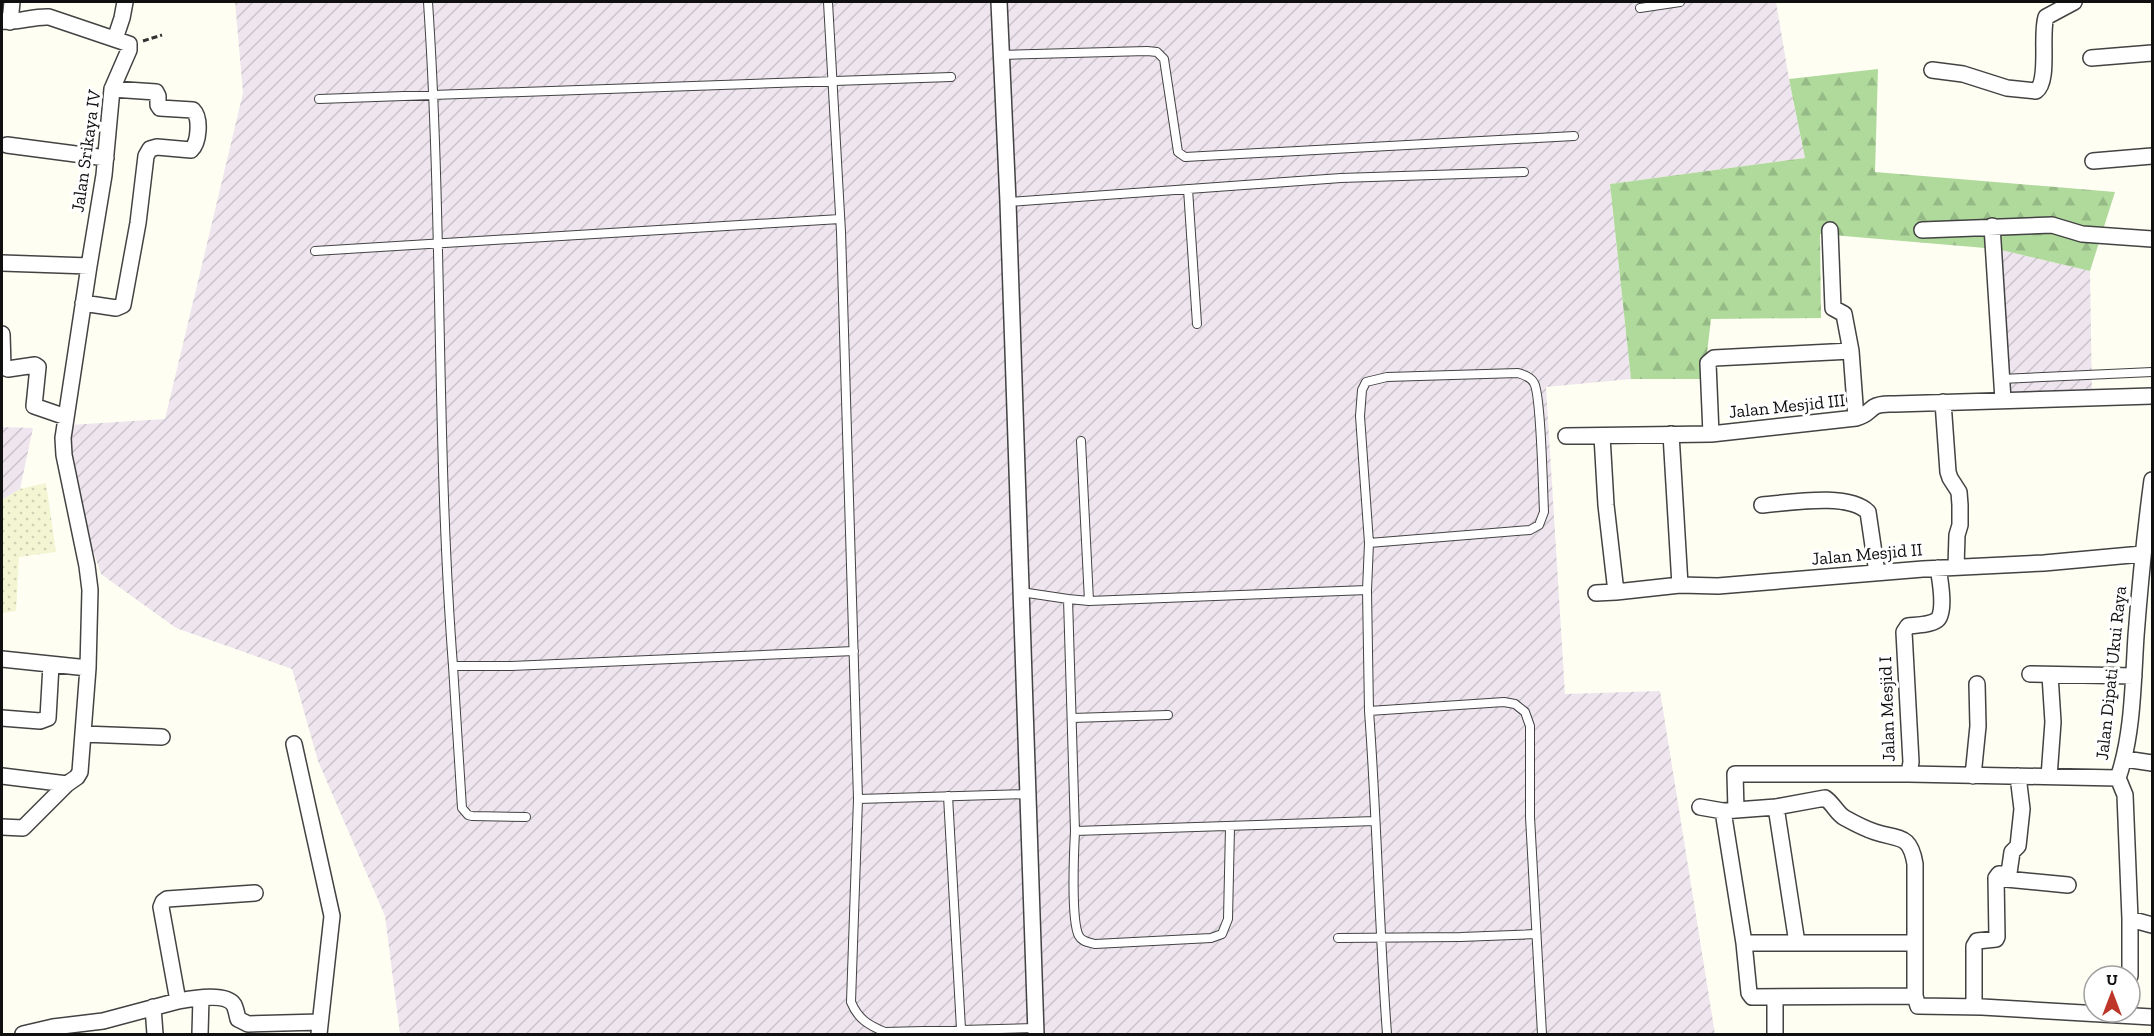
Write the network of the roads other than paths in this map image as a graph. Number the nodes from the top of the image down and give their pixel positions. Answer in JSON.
{"nodes":[{"id":1,"x":12,"y":2,"type":"edge"},
{"id":2,"x":124,"y":2,"type":"edge"},
{"id":3,"x":428,"y":2,"type":"edge"},
{"id":4,"x":828,"y":2,"type":"edge"},
{"id":5,"x":999,"y":2,"type":"edge"},
{"id":6,"x":1680,"y":2,"type":"edge"},
{"id":7,"x":2074,"y":2,"type":"edge"},
{"id":8,"x":1640,"y":8,"type":"dead end"},
{"id":9,"x":6,"y":22,"type":"edge"},
{"id":10,"x":122,"y":42,"type":"junction"},
{"id":11,"x":2152,"y":53,"type":"edge"},
{"id":12,"x":1001,"y":55,"type":"junction"},
{"id":13,"x":2091,"y":58,"type":"dead end"},
{"id":14,"x":1932,"y":70,"type":"dead end"},
{"id":15,"x":951,"y":77,"type":"dead end"},
{"id":16,"x":833,"y":80,"type":"junction"},
{"id":17,"x":112,"y":89,"type":"junction"},
{"id":18,"x":434,"y":94,"type":"junction"},
{"id":19,"x":319,"y":99,"type":"dead end"},
{"id":20,"x":1574,"y":136,"type":"dead end"},
{"id":21,"x":7,"y":146,"type":"dead end"},
{"id":22,"x":2152,"y":156,"type":"edge"},
{"id":23,"x":106,"y":158,"type":"junction"},
{"id":24,"x":2093,"y":161,"type":"dead end"},
{"id":25,"x":1524,"y":172,"type":"dead end"},
{"id":26,"x":1188,"y":189,"type":"junction"},
{"id":27,"x":1008,"y":202,"type":"junction"},
{"id":28,"x":840,"y":219,"type":"junction"},
{"id":29,"x":1992,"y":226,"type":"junction"},
{"id":30,"x":1830,"y":230,"type":"dead end"},
{"id":31,"x":1922,"y":230,"type":"dead end"},
{"id":32,"x":2152,"y":239,"type":"edge"},
{"id":33,"x":438,"y":243,"type":"junction"},
{"id":34,"x":315,"y":251,"type":"dead end"},
{"id":35,"x":2,"y":263,"type":"edge"},
{"id":36,"x":89,"y":266,"type":"junction"},
{"id":37,"x":83,"y":303,"type":"junction"},
{"id":38,"x":1197,"y":324,"type":"dead end"},
{"id":39,"x":2,"y":334,"type":"edge"},
{"id":40,"x":1851,"y":351,"type":"junction"},
{"id":41,"x":2152,"y":372,"type":"edge"},
{"id":42,"x":2001,"y":379,"type":"junction"},
{"id":43,"x":2152,"y":396,"type":"edge"},
{"id":44,"x":2003,"y":400,"type":"junction"},
{"id":45,"x":1943,"y":402,"type":"junction"},
{"id":46,"x":66,"y":417,"type":"junction"},
{"id":47,"x":1856,"y":418,"type":"junction"},
{"id":48,"x":1671,"y":434,"type":"junction"},
{"id":49,"x":1711,"y":434,"type":"junction"},
{"id":50,"x":1566,"y":436,"type":"dead end"},
{"id":51,"x":1602,"y":436,"type":"junction"},
{"id":52,"x":1081,"y":441,"type":"dead end"},
{"id":53,"x":2152,"y":480,"type":"edge"},
{"id":54,"x":1762,"y":505,"type":"dead end"},
{"id":55,"x":1369,"y":543,"type":"junction"},
{"id":56,"x":2142,"y":554,"type":"junction"},
{"id":57,"x":1956,"y":567,"type":"junction"},
{"id":58,"x":1938,"y":568,"type":"junction"},
{"id":59,"x":1877,"y":573,"type":"junction"},
{"id":60,"x":1680,"y":585,"type":"junction"},
{"id":61,"x":1367,"y":590,"type":"junction"},
{"id":62,"x":1021,"y":592,"type":"junction"},
{"id":63,"x":1616,"y":592,"type":"junction"},
{"id":64,"x":1596,"y":593,"type":"dead end"},
{"id":65,"x":1068,"y":599,"type":"junction"},
{"id":66,"x":1089,"y":601,"type":"junction"},
{"id":67,"x":854,"y":651,"type":"junction"},
{"id":68,"x":2,"y":659,"type":"edge"},
{"id":69,"x":51,"y":665,"type":"junction"},
{"id":70,"x":453,"y":666,"type":"junction"},
{"id":71,"x":88,"y":668,"type":"junction"},
{"id":72,"x":2031,"y":674,"type":"dead end"},
{"id":73,"x":2050,"y":675,"type":"junction"},
{"id":74,"x":2134,"y":676,"type":"junction"},
{"id":75,"x":1977,"y":684,"type":"dead end"},
{"id":76,"x":1370,"y":711,"type":"junction"},
{"id":77,"x":1167,"y":715,"type":"dead end"},
{"id":78,"x":2,"y":718,"type":"edge"},
{"id":79,"x":1072,"y":718,"type":"junction"},
{"id":80,"x":83,"y":734,"type":"junction"},
{"id":81,"x":162,"y":737,"type":"dead end"},
{"id":82,"x":294,"y":744,"type":"dead end"},
{"id":83,"x":2125,"y":759,"type":"junction"},
{"id":84,"x":2152,"y":763,"type":"edge"},
{"id":85,"x":1909,"y":774,"type":"junction"},
{"id":86,"x":2,"y":776,"type":"edge"},
{"id":87,"x":1973,"y":776,"type":"junction"},
{"id":88,"x":2018,"y":776,"type":"junction"},
{"id":89,"x":2049,"y":777,"type":"junction"},
{"id":90,"x":2118,"y":778,"type":"junction"},
{"id":91,"x":67,"y":784,"type":"junction"},
{"id":92,"x":1029,"y":794,"type":"junction"},
{"id":93,"x":948,"y":796,"type":"junction"},
{"id":94,"x":858,"y":799,"type":"junction"},
{"id":95,"x":1700,"y":807,"type":"dead end"},
{"id":96,"x":1776,"y":807,"type":"junction"},
{"id":97,"x":1730,"y":810,"type":"junction"},
{"id":98,"x":526,"y":817,"type":"dead end"},
{"id":99,"x":1376,"y":821,"type":"junction"},
{"id":100,"x":2,"y":827,"type":"edge"},
{"id":101,"x":1230,"y":827,"type":"junction"},
{"id":102,"x":1075,"y":831,"type":"junction"},
{"id":103,"x":1996,"y":878,"type":"junction"},
{"id":104,"x":2068,"y":885,"type":"dead end"},
{"id":105,"x":255,"y":893,"type":"dead end"},
{"id":106,"x":2130,"y":919,"type":"junction"},
{"id":107,"x":2152,"y":925,"type":"edge"},
{"id":108,"x":1536,"y":934,"type":"junction"},
{"id":109,"x":1380,"y":937,"type":"junction"},
{"id":110,"x":1338,"y":938,"type":"dead end"},
{"id":111,"x":1744,"y":943,"type":"junction"},
{"id":112,"x":1797,"y":943,"type":"junction"},
{"id":113,"x":1915,"y":943,"type":"junction"},
{"id":114,"x":2130,"y":964,"type":"edge"},
{"id":115,"x":1775,"y":997,"type":"junction"},
{"id":116,"x":201,"y":998,"type":"junction"},
{"id":117,"x":178,"y":1001,"type":"junction"},
{"id":118,"x":1916,"y":1001,"type":"junction"},
{"id":119,"x":153,"y":1008,"type":"junction"},
{"id":120,"x":1974,"y":1008,"type":"junction"},
{"id":121,"x":2082,"y":1011,"type":"edge"},
{"id":122,"x":320,"y":1028,"type":"edge"},
{"id":123,"x":961,"y":1029,"type":"junction"},
{"id":124,"x":1035,"y":1031,"type":"edge"},
{"id":125,"x":23,"y":1035,"type":"edge"},
{"id":126,"x":155,"y":1035,"type":"edge"},
{"id":127,"x":200,"y":1035,"type":"edge"},
{"id":128,"x":1387,"y":1035,"type":"edge"},
{"id":129,"x":1542,"y":1035,"type":"edge"},
{"id":130,"x":1775,"y":1035,"type":"edge"}],
"edges":[{"from":1,"to":9,"type":"street"},
{"from":2,"to":10,"type":"street","name":"Jalan Srikaya IV"},
{"from":3,"to":18,"type":"lane"},
{"from":4,"to":16,"type":"lane"},
{"from":5,"to":12,"type":"street"},
{"from":6,"to":8,"type":"lane"},
{"from":7,"to":14,"type":"street"},
{"from":9,"to":10,"type":"street"},
{"from":10,"to":17,"type":"street","name":"Jalan Srikaya IV"},
{"from":11,"to":13,"type":"street"},
{"from":12,"to":20,"type":"lane"},
{"from":12,"to":27,"type":"street"},
{"from":15,"to":16,"type":"lane"},
{"from":16,"to":18,"type":"lane"},
{"from":16,"to":28,"type":"lane"},
{"from":17,"to":23,"type":"street","name":"Jalan Srikaya IV"},
{"from":17,"to":37,"type":"street"},
{"from":18,"to":19,"type":"lane"},
{"from":18,"to":33,"type":"lane"},
{"from":21,"to":23,"type":"street"},
{"from":22,"to":24,"type":"street"},
{"from":23,"to":36,"type":"street","name":"Jalan Srikaya IV"},
{"from":25,"to":26,"type":"lane"},
{"from":26,"to":27,"type":"lane"},
{"from":26,"to":38,"type":"lane"},
{"from":27,"to":62,"type":"street"},
{"from":28,"to":33,"type":"lane"},
{"from":28,"to":67,"type":"lane"},
{"from":29,"to":31,"type":"street"},
{"from":29,"to":32,"type":"street"},
{"from":29,"to":42,"type":"street"},
{"from":30,"to":40,"type":"street"},
{"from":33,"to":34,"type":"lane"},
{"from":33,"to":70,"type":"lane"},
{"from":35,"to":36,"type":"street"},
{"from":36,"to":37,"type":"street","name":"Jalan Srikaya IV"},
{"from":37,"to":46,"type":"street","name":"Jalan Srikaya IV"},
{"from":39,"to":46,"type":"street"},
{"from":40,"to":47,"type":"street"},
{"from":40,"to":49,"type":"street"},
{"from":41,"to":42,"type":"lane"},
{"from":42,"to":44,"type":"street"},
{"from":43,"to":44,"type":"street","name":"Jalan Mesjid III"},
{"from":44,"to":45,"type":"street","name":"Jalan Mesjid III"},
{"from":45,"to":47,"type":"street","name":"Jalan Mesjid III"},
{"from":45,"to":57,"type":"street"},
{"from":46,"to":71,"type":"street","name":"Jalan Srikaya IV"},
{"from":47,"to":49,"type":"street","name":"Jalan Mesjid III"},
{"from":48,"to":49,"type":"street","name":"Jalan Mesjid III"},
{"from":48,"to":51,"type":"street","name":"Jalan Mesjid III"},
{"from":48,"to":60,"type":"street"},
{"from":50,"to":51,"type":"street","name":"Jalan Mesjid III"},
{"from":51,"to":63,"type":"street"},
{"from":52,"to":66,"type":"lane"},
{"from":53,"to":56,"type":"street","name":"Jalan Dipati Ukui Raya"},
{"from":54,"to":59,"type":"street"},
{"from":55,"to":55,"type":"lane"},
{"from":55,"to":61,"type":"lane"},
{"from":56,"to":57,"type":"street","name":"Jalan Mesjid II"},
{"from":56,"to":74,"type":"street","name":"Jalan Dipati Ukui Raya"},
{"from":57,"to":58,"type":"street","name":"Jalan Mesjid II"},
{"from":58,"to":59,"type":"street","name":"Jalan Mesjid II"},
{"from":58,"to":85,"type":"street","name":"Jalan Mesjid I"},
{"from":59,"to":60,"type":"street","name":"Jalan Mesjid II"},
{"from":60,"to":63,"type":"street","name":"Jalan Mesjid II"},
{"from":61,"to":66,"type":"lane"},
{"from":61,"to":76,"type":"lane"},
{"from":62,"to":65,"type":"lane"},
{"from":62,"to":92,"type":"street"},
{"from":63,"to":64,"type":"street","name":"Jalan Mesjid II"},
{"from":65,"to":66,"type":"lane"},
{"from":65,"to":79,"type":"lane"},
{"from":67,"to":70,"type":"lane"},
{"from":67,"to":94,"type":"lane"},
{"from":68,"to":69,"type":"street"},
{"from":69,"to":71,"type":"street"},
{"from":69,"to":78,"type":"street"},
{"from":70,"to":98,"type":"lane"},
{"from":71,"to":80,"type":"street","name":"Jalan Srikaya IV"},
{"from":72,"to":73,"type":"street"},
{"from":73,"to":74,"type":"street"},
{"from":73,"to":89,"type":"street"},
{"from":74,"to":83,"type":"street","name":"Jalan Dipati Ukui Raya"},
{"from":75,"to":87,"type":"street"},
{"from":76,"to":99,"type":"lane"},
{"from":76,"to":108,"type":"lane"},
{"from":77,"to":79,"type":"lane"},
{"from":79,"to":102,"type":"lane"},
{"from":80,"to":81,"type":"street"},
{"from":80,"to":91,"type":"street","name":"Jalan Srikaya IV"},
{"from":82,"to":122,"type":"street"},
{"from":83,"to":84,"type":"street"},
{"from":83,"to":90,"type":"street","name":"Jalan Dipati Ukui Raya"},
{"from":85,"to":87,"type":"street","name":"Jalan Mesjid I"},
{"from":85,"to":97,"type":"street"},
{"from":86,"to":91,"type":"street"},
{"from":87,"to":88,"type":"street","name":"Jalan Mesjid I"},
{"from":88,"to":89,"type":"street","name":"Jalan Mesjid I"},
{"from":88,"to":103,"type":"street"},
{"from":89,"to":90,"type":"street","name":"Jalan Mesjid I"},
{"from":90,"to":106,"type":"street","name":"Jalan Dipati Ukui Raya"},
{"from":91,"to":100,"type":"street","name":"Jalan Srikaya IV"},
{"from":92,"to":93,"type":"lane"},
{"from":92,"to":124,"type":"street"},
{"from":93,"to":94,"type":"lane"},
{"from":93,"to":123,"type":"lane"},
{"from":94,"to":123,"type":"lane"},
{"from":95,"to":97,"type":"street"},
{"from":96,"to":97,"type":"street"},
{"from":96,"to":112,"type":"street"},
{"from":96,"to":113,"type":"street"},
{"from":97,"to":111,"type":"street"},
{"from":99,"to":101,"type":"lane"},
{"from":99,"to":109,"type":"lane"},
{"from":101,"to":102,"type":"lane"},
{"from":101,"to":102,"type":"lane"},
{"from":103,"to":104,"type":"street"},
{"from":103,"to":120,"type":"street"},
{"from":105,"to":117,"type":"street"},
{"from":106,"to":107,"type":"street"},
{"from":106,"to":114,"type":"street","name":"Jalan Dipati Ukui Raya"},
{"from":108,"to":109,"type":"lane"},
{"from":108,"to":129,"type":"lane"},
{"from":109,"to":110,"type":"lane"},
{"from":109,"to":128,"type":"lane"},
{"from":111,"to":112,"type":"street"},
{"from":111,"to":115,"type":"street"},
{"from":112,"to":113,"type":"street"},
{"from":113,"to":118,"type":"street"},
{"from":115,"to":118,"type":"street"},
{"from":115,"to":130,"type":"street"},
{"from":116,"to":117,"type":"street"},
{"from":116,"to":122,"type":"street"},
{"from":116,"to":127,"type":"street"},
{"from":117,"to":119,"type":"street"},
{"from":118,"to":120,"type":"street"},
{"from":119,"to":125,"type":"street"},
{"from":119,"to":126,"type":"street"},
{"from":120,"to":121,"type":"street"},
{"from":123,"to":124,"type":"lane"}]}
